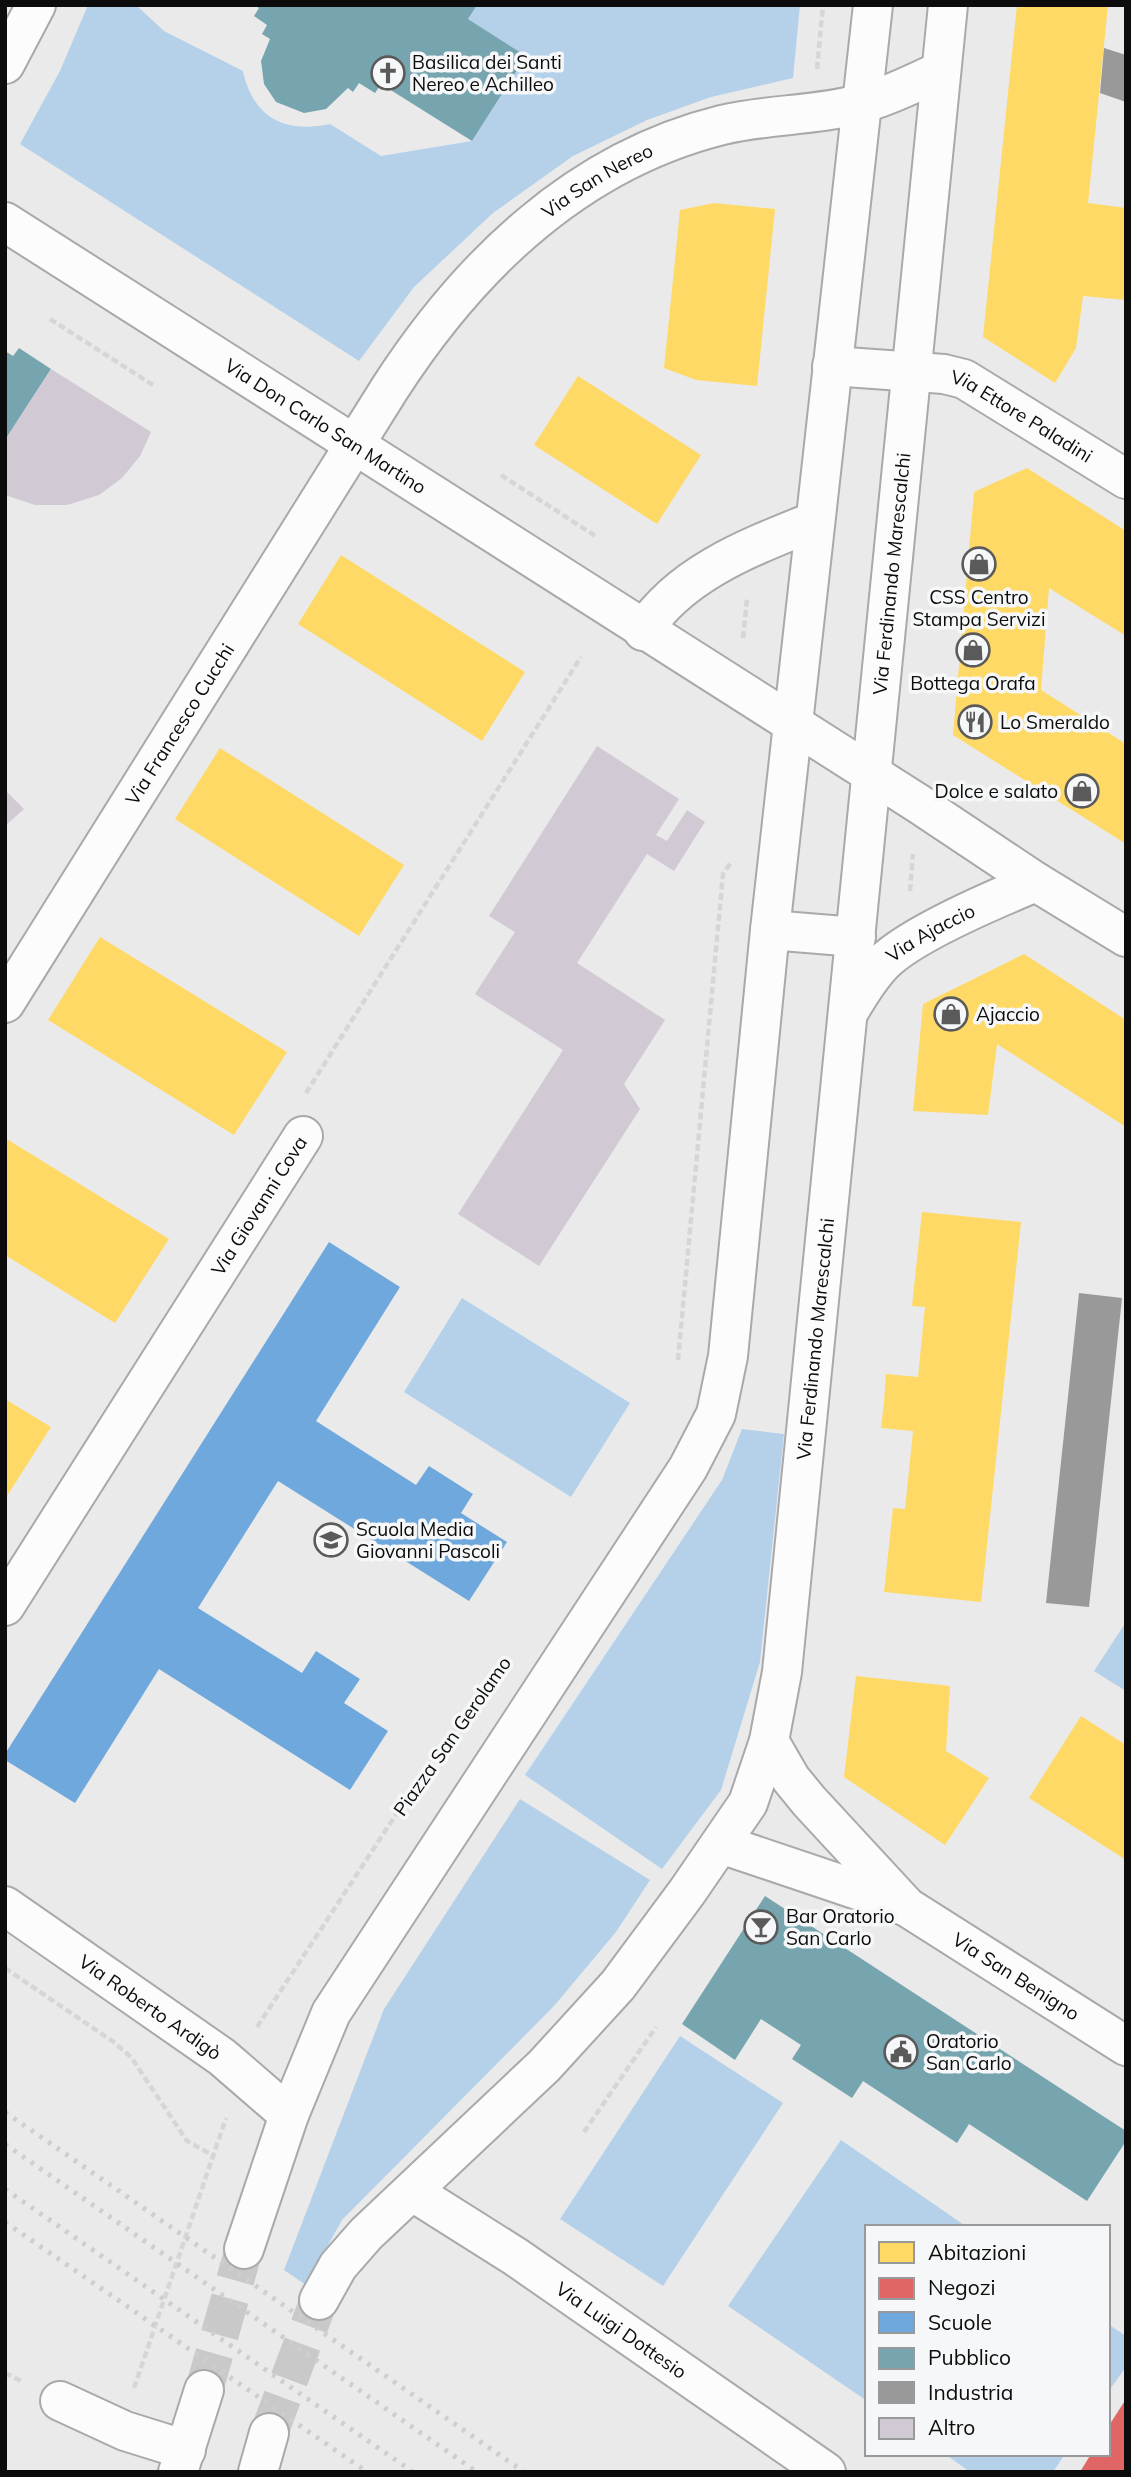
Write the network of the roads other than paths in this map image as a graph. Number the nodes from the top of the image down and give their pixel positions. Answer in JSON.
{"nodes":[{"id":1,"x":36,"y":5,"type":"edge"},
{"id":2,"x":873,"y":5,"type":"edge"},
{"id":3,"x":948,"y":5,"type":"edge"},
{"id":4,"x":5,"y":64,"type":"edge"},
{"id":5,"x":941,"y":71,"type":"junction"},
{"id":6,"x":864,"y":103,"type":"junction"},
{"id":7,"x":5,"y":222,"type":"edge"},
{"id":8,"x":832,"y":366,"type":"junction"},
{"id":9,"x":913,"y":372,"type":"junction"},
{"id":10,"x":354,"y":446,"type":"junction"},
{"id":11,"x":1126,"y":479,"type":"edge"},
{"id":12,"x":815,"y":520,"type":"junction"},
{"id":13,"x":643,"y":631,"type":"junction"},
{"id":14,"x":794,"y":725,"type":"junction"},
{"id":15,"x":873,"y":776,"type":"junction"},
{"id":16,"x":1036,"y":882,"type":"junction"},
{"id":17,"x":770,"y":930,"type":"junction"},
{"id":18,"x":856,"y":936,"type":"junction"},
{"id":19,"x":1126,"y":937,"type":"edge"},
{"id":20,"x":5,"y":1003,"type":"edge"},
{"id":21,"x":849,"y":1011,"type":"junction"},
{"id":22,"x":303,"y":1136,"type":"road end"},
{"id":23,"x":5,"y":1606,"type":"edge"},
{"id":24,"x":769,"y":1741,"type":"junction"},
{"id":25,"x":721,"y":1844,"type":"junction"},
{"id":26,"x":5,"y":1906,"type":"edge"},
{"id":27,"x":907,"y":1906,"type":"junction"},
{"id":28,"x":1126,"y":2046,"type":"edge"},
{"id":29,"x":289,"y":2115,"type":"junction"},
{"id":30,"x":413,"y":2192,"type":"junction"},
{"id":31,"x":244,"y":2249,"type":"tunnel mouth"},
{"id":32,"x":318,"y":2300,"type":"tunnel mouth"},
{"id":33,"x":204,"y":2390,"type":"tunnel mouth"},
{"id":34,"x":60,"y":2401,"type":"dead end"},
{"id":35,"x":269,"y":2433,"type":"tunnel mouth"},
{"id":36,"x":182,"y":2461,"type":"edge"},
{"id":37,"x":258,"y":2472,"type":"edge"},
{"id":38,"x":826,"y":2472,"type":"edge"}],
"edges":[{"from":1,"to":4,"type":"street"},
{"from":2,"to":6,"type":"street"},
{"from":3,"to":5,"type":"street","name":"Via Ferdinando Marescalchi"},
{"from":5,"to":6,"type":"street","name":"Via San Nereo"},
{"from":5,"to":9,"type":"street","name":"Via Ferdinando Marescalchi"},
{"from":6,"to":8,"type":"street"},
{"from":6,"to":10,"type":"street","name":"Via San Nereo"},
{"from":7,"to":10,"type":"street","name":"Via Don Carlo San Martino"},
{"from":8,"to":9,"type":"street"},
{"from":8,"to":12,"type":"street"},
{"from":9,"to":11,"type":"street","name":"Via Ettore Paladini"},
{"from":9,"to":15,"type":"street","name":"Via Ferdinando Marescalchi"},
{"from":10,"to":13,"type":"street","name":"Via Don Carlo San Martino"},
{"from":10,"to":20,"type":"street","name":"Via Francesco Cucchi"},
{"from":12,"to":13,"type":"street"},
{"from":12,"to":14,"type":"street"},
{"from":13,"to":14,"type":"street","name":"Via Don Carlo San Martino"},
{"from":14,"to":15,"type":"street"},
{"from":14,"to":17,"type":"street"},
{"from":15,"to":16,"type":"street"},
{"from":15,"to":18,"type":"street","name":"Via Ferdinando Marescalchi"},
{"from":16,"to":19,"type":"street"},
{"from":16,"to":21,"type":"street","name":"Via Ajaccio"},
{"from":17,"to":18,"type":"street"},
{"from":17,"to":29,"type":"street"},
{"from":18,"to":21,"type":"street","name":"Via Ferdinando Marescalchi"},
{"from":21,"to":24,"type":"street","name":"Via Ferdinando Marescalchi"},
{"from":22,"to":23,"type":"street","name":"Via Giovanni Cova"},
{"from":24,"to":25,"type":"street"},
{"from":24,"to":27,"type":"street","name":"Via San Benigno"},
{"from":25,"to":27,"type":"street","name":"Via San Benigno"},
{"from":25,"to":30,"type":"street"},
{"from":26,"to":29,"type":"street","name":"Via Roberto Ardigò"},
{"from":27,"to":28,"type":"street","name":"Via San Benigno"},
{"from":29,"to":31,"type":"street"},
{"from":30,"to":32,"type":"street"},
{"from":30,"to":38,"type":"street","name":"Via Luigi Dottesio"},
{"from":33,"to":36,"type":"street"},
{"from":34,"to":36,"type":"street"},
{"from":35,"to":37,"type":"street"}]}
